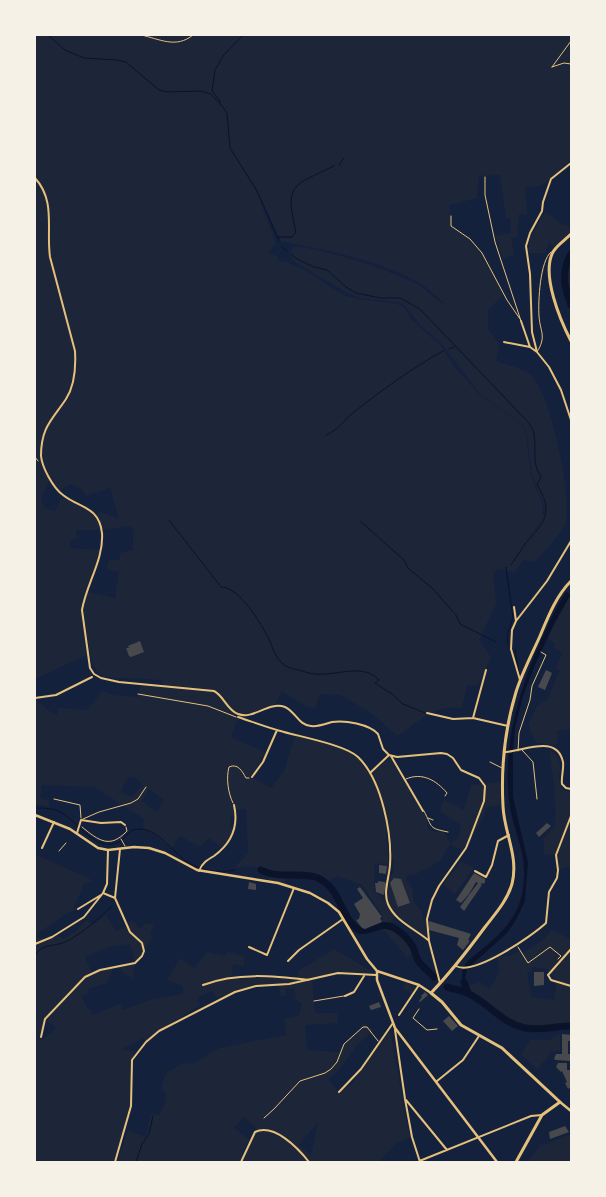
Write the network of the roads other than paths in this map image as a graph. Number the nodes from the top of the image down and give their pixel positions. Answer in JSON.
{"nodes":[{"id":1,"x":571,"y":163,"type":"edge"},
{"id":2,"x":485,"y":177,"type":"dead end"},
{"id":3,"x":35,"y":178,"type":"edge"},
{"id":4,"x":451,"y":216,"type":"dead end"},
{"id":5,"x":571,"y":234,"type":"edge"},
{"id":6,"x":554,"y":251,"type":"junction"},
{"id":7,"x":521,"y":321,"type":"junction"},
{"id":8,"x":571,"y":340,"type":"edge"},
{"id":9,"x":504,"y":342,"type":"dead end"},
{"id":10,"x":530,"y":347,"type":"junction"},
{"id":11,"x":537,"y":352,"type":"junction"},
{"id":12,"x":571,"y":420,"type":"edge"},
{"id":13,"x":571,"y":541,"type":"edge"},
{"id":14,"x":571,"y":581,"type":"edge"},
{"id":15,"x":514,"y":607,"type":"dead end"},
{"id":16,"x":516,"y":621,"type":"junction"},
{"id":17,"x":541,"y":652,"type":"dead end"},
{"id":18,"x":486,"y":670,"type":"dead end"},
{"id":19,"x":92,"y":677,"type":"dead end"},
{"id":20,"x":520,"y":681,"type":"junction"},
{"id":21,"x":35,"y":698,"type":"edge"},
{"id":22,"x":427,"y":713,"type":"dead end"},
{"id":23,"x":238,"y":718,"type":"road end"},
{"id":24,"x":473,"y":718,"type":"junction"},
{"id":25,"x":508,"y":726,"type":"junction"},
{"id":26,"x":277,"y":730,"type":"junction"},
{"id":27,"x":522,"y":750,"type":"junction"},
{"id":28,"x":518,"y":751,"type":"junction"},
{"id":29,"x":504,"y":752,"type":"junction"},
{"id":30,"x":390,"y":756,"type":"junction"},
{"id":31,"x":490,"y":762,"type":"dead end"},
{"id":32,"x":504,"y":769,"type":"junction"},
{"id":33,"x":370,"y":773,"type":"junction"},
{"id":34,"x":252,"y":777,"type":"road end"},
{"id":35,"x":405,"y":779,"type":"junction"},
{"id":36,"x":146,"y":787,"type":"dead end"},
{"id":37,"x":571,"y":789,"type":"edge"},
{"id":38,"x":445,"y":796,"type":"dead end"},
{"id":39,"x":54,"y":799,"type":"dead end"},
{"id":40,"x":538,"y":799,"type":"dead end"},
{"id":41,"x":234,"y":805,"type":"road end"},
{"id":42,"x":423,"y":810,"type":"joint"},
{"id":43,"x":35,"y":815,"type":"edge"},
{"id":44,"x":571,"y":816,"type":"edge"},
{"id":45,"x":428,"y":818,"type":"junction"},
{"id":46,"x":81,"y":820,"type":"junction"},
{"id":47,"x":433,"y":820,"type":"dead end"},
{"id":48,"x":54,"y":822,"type":"junction"},
{"id":49,"x":125,"y":825,"type":"dead end"},
{"id":50,"x":448,"y":832,"type":"dead end"},
{"id":51,"x":77,"y":833,"type":"junction"},
{"id":52,"x":509,"y":835,"type":"junction"},
{"id":53,"x":42,"y":848,"type":"dead end"},
{"id":54,"x":120,"y":849,"type":"junction"},
{"id":55,"x":108,"y":850,"type":"junction"},
{"id":56,"x":200,"y":870,"type":"junction"},
{"id":57,"x":475,"y":871,"type":"dead end"},
{"id":58,"x":294,"y":888,"type":"junction"},
{"id":59,"x":103,"y":893,"type":"junction"},
{"id":60,"x":115,"y":898,"type":"junction"},
{"id":61,"x":78,"y":909,"type":"dead end"},
{"id":62,"x":344,"y":919,"type":"junction"},
{"id":63,"x":429,"y":941,"type":"junction"},
{"id":64,"x":35,"y":944,"type":"edge"},
{"id":65,"x":249,"y":947,"type":"dead end"},
{"id":66,"x":571,"y":949,"type":"edge"},
{"id":67,"x":288,"y":961,"type":"dead end"},
{"id":68,"x":456,"y":966,"type":"junction"},
{"id":69,"x":377,"y":971,"type":"junction"},
{"id":70,"x":376,"y":975,"type":"junction"},
{"id":71,"x":364,"y":976,"type":"junction"},
{"id":72,"x":312,"y":980,"type":"junction"},
{"id":73,"x":440,"y":983,"type":"junction"},
{"id":74,"x":203,"y":985,"type":"dead end"},
{"id":75,"x":419,"y":985,"type":"junction"},
{"id":76,"x":571,"y":986,"type":"edge"},
{"id":77,"x":431,"y":993,"type":"junction"},
{"id":78,"x":345,"y":996,"type":"joint"},
{"id":79,"x":314,"y":1001,"type":"dead end"},
{"id":80,"x":419,"y":1009,"type":"dead end"},
{"id":81,"x":399,"y":1015,"type":"dead end"},
{"id":82,"x":393,"y":1022,"type":"junction"},
{"id":83,"x":395,"y":1028,"type":"junction"},
{"id":84,"x":437,"y":1029,"type":"dead end"},
{"id":85,"x":480,"y":1035,"type":"junction"},
{"id":86,"x":41,"y":1037,"type":"dead end"},
{"id":87,"x":437,"y":1081,"type":"junction"},
{"id":88,"x":339,"y":1092,"type":"dead end"},
{"id":89,"x":405,"y":1098,"type":"junction"},
{"id":90,"x":560,"y":1102,"type":"junction"},
{"id":91,"x":571,"y":1111,"type":"edge"},
{"id":92,"x":542,"y":1115,"type":"junction"},
{"id":93,"x":479,"y":1137,"type":"junction"},
{"id":94,"x":447,"y":1150,"type":"junction"},
{"id":95,"x":115,"y":1162,"type":"edge"},
{"id":96,"x":241,"y":1162,"type":"edge"},
{"id":97,"x":309,"y":1162,"type":"edge"},
{"id":98,"x":419,"y":1162,"type":"edge"},
{"id":99,"x":497,"y":1162,"type":"edge"},
{"id":100,"x":516,"y":1162,"type":"edge"}],
"edges":[{"from":1,"to":11,"type":"street"},
{"from":2,"to":7,"type":"lane"},
{"from":3,"to":30,"type":"street"},
{"from":4,"to":7,"type":"lane"},
{"from":5,"to":6,"type":"main road"},
{"from":6,"to":8,"type":"main road"},
{"from":6,"to":11,"type":"lane"},
{"from":7,"to":10,"type":"street"},
{"from":9,"to":10,"type":"street"},
{"from":10,"to":11,"type":"street"},
{"from":11,"to":12,"type":"street"},
{"from":13,"to":16,"type":"street"},
{"from":14,"to":20,"type":"main road"},
{"from":15,"to":16,"type":"street"},
{"from":16,"to":20,"type":"street"},
{"from":17,"to":28,"type":"lane"},
{"from":18,"to":24,"type":"street"},
{"from":19,"to":21,"type":"street"},
{"from":20,"to":25,"type":"main road"},
{"from":22,"to":24,"type":"street"},
{"from":23,"to":26,"type":"street"},
{"from":24,"to":25,"type":"street"},
{"from":25,"to":29,"type":"main road"},
{"from":26,"to":33,"type":"street"},
{"from":26,"to":34,"type":"street"},
{"from":27,"to":28,"type":"street"},
{"from":27,"to":37,"type":"street"},
{"from":27,"to":40,"type":"lane"},
{"from":28,"to":29,"type":"street"},
{"from":29,"to":32,"type":"main road"},
{"from":30,"to":33,"type":"street"},
{"from":30,"to":35,"type":"street"},
{"from":30,"to":63,"type":"street"},
{"from":31,"to":32,"type":"lane"},
{"from":32,"to":52,"type":"main road"},
{"from":33,"to":63,"type":"street"},
{"from":35,"to":38,"type":"lane"},
{"from":35,"to":42,"type":"street"},
{"from":36,"to":46,"type":"lane"},
{"from":39,"to":46,"type":"lane"},
{"from":41,"to":56,"type":"street"},
{"from":42,"to":45,"type":"lane"},
{"from":43,"to":48,"type":"main road"},
{"from":44,"to":68,"type":"street"},
{"from":45,"to":47,"type":"lane"},
{"from":45,"to":50,"type":"lane"},
{"from":46,"to":49,"type":"street"},
{"from":46,"to":51,"type":"street"},
{"from":48,"to":51,"type":"main road"},
{"from":48,"to":53,"type":"street"},
{"from":51,"to":55,"type":"main road"},
{"from":52,"to":57,"type":"street"},
{"from":52,"to":68,"type":"main road"},
{"from":54,"to":55,"type":"main road"},
{"from":54,"to":56,"type":"main road"},
{"from":54,"to":60,"type":"street"},
{"from":55,"to":59,"type":"street"},
{"from":56,"to":58,"type":"main road"},
{"from":58,"to":62,"type":"main road"},
{"from":58,"to":65,"type":"street"},
{"from":59,"to":60,"type":"street"},
{"from":59,"to":61,"type":"street"},
{"from":59,"to":64,"type":"street"},
{"from":60,"to":86,"type":"street"},
{"from":62,"to":67,"type":"street"},
{"from":62,"to":69,"type":"main road"},
{"from":63,"to":73,"type":"street"},
{"from":66,"to":76,"type":"street"},
{"from":68,"to":73,"type":"main road"},
{"from":69,"to":70,"type":"main road"},
{"from":69,"to":75,"type":"main road"},
{"from":70,"to":71,"type":"street"},
{"from":70,"to":82,"type":"main road"},
{"from":71,"to":72,"type":"street"},
{"from":71,"to":78,"type":"street"},
{"from":72,"to":74,"type":"street"},
{"from":72,"to":95,"type":"street"},
{"from":73,"to":77,"type":"main road"},
{"from":75,"to":77,"type":"main road"},
{"from":75,"to":81,"type":"street"},
{"from":77,"to":85,"type":"main road"},
{"from":78,"to":79,"type":"lane"},
{"from":80,"to":84,"type":"lane"},
{"from":82,"to":83,"type":"main road"},
{"from":82,"to":88,"type":"street"},
{"from":83,"to":87,"type":"main road"},
{"from":83,"to":89,"type":"street"},
{"from":85,"to":87,"type":"street"},
{"from":85,"to":90,"type":"main road"},
{"from":87,"to":93,"type":"main road"},
{"from":89,"to":94,"type":"street"},
{"from":89,"to":98,"type":"street"},
{"from":90,"to":91,"type":"main road"},
{"from":90,"to":92,"type":"main road"},
{"from":92,"to":93,"type":"street"},
{"from":92,"to":100,"type":"main road"},
{"from":93,"to":94,"type":"street"},
{"from":93,"to":99,"type":"main road"},
{"from":94,"to":98,"type":"street"},
{"from":96,"to":97,"type":"street"}]}
